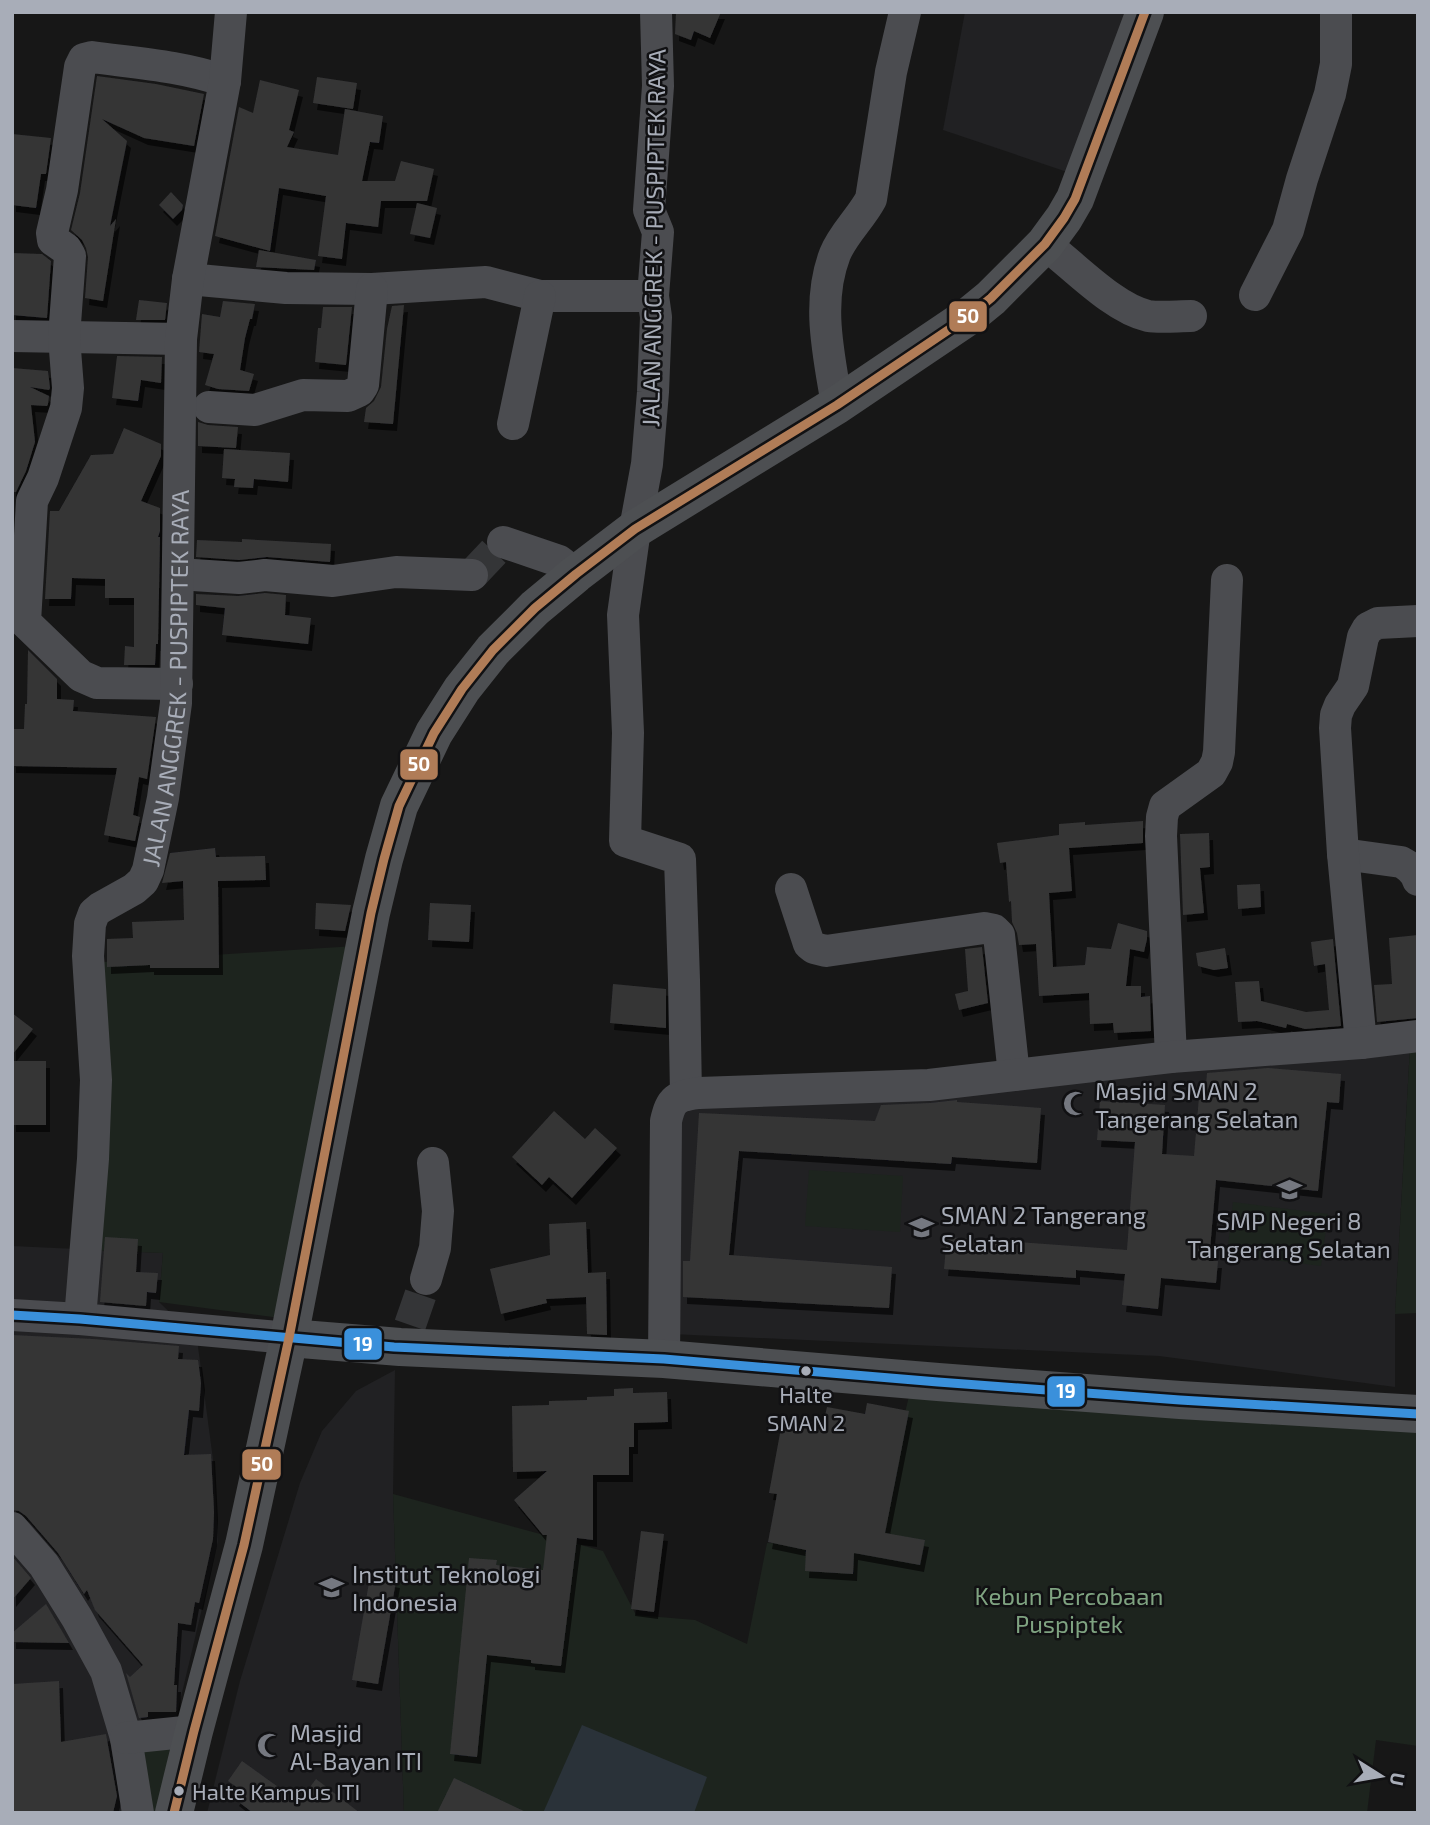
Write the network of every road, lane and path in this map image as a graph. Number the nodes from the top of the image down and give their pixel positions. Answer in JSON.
{"nodes":[{"id":1,"x":231,"y":12,"type":"edge"},
{"id":2,"x":656,"y":12,"type":"edge"},
{"id":3,"x":905,"y":12,"type":"edge"},
{"id":4,"x":1145,"y":12,"type":"edge"},
{"id":5,"x":1336,"y":12,"type":"edge"},
{"id":6,"x":225,"y":81,"type":"junction"},
{"id":7,"x":1045,"y":244,"type":"junction"},
{"id":8,"x":188,"y":278,"type":"junction"},
{"id":9,"x":372,"y":289,"type":"junction"},
{"id":10,"x":1255,"y":295,"type":"dead end"},
{"id":11,"x":540,"y":296,"type":"junction"},
{"id":12,"x":653,"y":296,"type":"junction"},
{"id":13,"x":1191,"y":316,"type":"dead end"},
{"id":14,"x":12,"y":336,"type":"edge"},
{"id":15,"x":64,"y":337,"type":"junction"},
{"id":16,"x":181,"y":340,"type":"junction"},
{"id":17,"x":837,"y":405,"type":"junction"},
{"id":18,"x":209,"y":407,"type":"dead end"},
{"id":19,"x":513,"y":424,"type":"dead end"},
{"id":20,"x":635,"y":530,"type":"junction"},
{"id":21,"x":21,"y":538,"type":"edge"},
{"id":22,"x":503,"y":542,"type":"dead end"},
{"id":23,"x":178,"y":574,"type":"junction"},
{"id":24,"x":576,"y":574,"type":"junction"},
{"id":25,"x":472,"y":575,"type":"dead end"},
{"id":26,"x":1227,"y":580,"type":"dead end"},
{"id":27,"x":1418,"y":621,"type":"edge"},
{"id":28,"x":177,"y":684,"type":"junction"},
{"id":29,"x":1343,"y":854,"type":"junction"},
{"id":30,"x":1418,"y":880,"type":"edge"},
{"id":31,"x":791,"y":889,"type":"dead end"},
{"id":32,"x":1418,"y":1036,"type":"edge"},
{"id":33,"x":1361,"y":1043,"type":"junction"},
{"id":34,"x":1171,"y":1057,"type":"junction"},
{"id":35,"x":1013,"y":1075,"type":"junction"},
{"id":36,"x":686,"y":1095,"type":"junction"},
{"id":37,"x":433,"y":1163,"type":"dead end"},
{"id":38,"x":426,"y":1279,"type":"tunnel mouth"},
{"id":39,"x":12,"y":1315,"type":"edge"},
{"id":40,"x":80,"y":1319,"type":"junction"},
{"id":41,"x":289,"y":1338,"type":"junction"},
{"id":42,"x":664,"y":1359,"type":"junction"},
{"id":43,"x":1418,"y":1414,"type":"edge"},
{"id":44,"x":12,"y":1528,"type":"edge"},
{"id":45,"x":194,"y":1731,"type":"junction"},
{"id":46,"x":126,"y":1738,"type":"junction"},
{"id":47,"x":138,"y":1813,"type":"edge"},
{"id":48,"x":174,"y":1813,"type":"edge"}],
"edges":[{"from":1,"to":6,"type":"street","name":"JALAN ANGGREK - PUSPIPTEK RAYA"},
{"from":2,"to":12,"type":"street","name":"JALAN ANGGREK - PUSPIPTEK RAYA"},
{"from":3,"to":17,"type":"street"},
{"from":4,"to":7,"type":"main road"},
{"from":5,"to":10,"type":"street"},
{"from":6,"to":8,"type":"street","name":"JALAN ANGGREK - PUSPIPTEK RAYA"},
{"from":6,"to":15,"type":"street"},
{"from":7,"to":13,"type":"street"},
{"from":7,"to":17,"type":"main road"},
{"from":8,"to":9,"type":"street"},
{"from":8,"to":16,"type":"street","name":"JALAN ANGGREK - PUSPIPTEK RAYA"},
{"from":9,"to":11,"type":"street"},
{"from":9,"to":18,"type":"street"},
{"from":11,"to":12,"type":"street"},
{"from":11,"to":19,"type":"street"},
{"from":12,"to":20,"type":"street","name":"JALAN ANGGREK - PUSPIPTEK RAYA"},
{"from":14,"to":15,"type":"street"},
{"from":15,"to":16,"type":"street"},
{"from":15,"to":21,"type":"street"},
{"from":16,"to":23,"type":"street","name":"JALAN ANGGREK - PUSPIPTEK RAYA"},
{"from":17,"to":20,"type":"main road"},
{"from":20,"to":24,"type":"main road"},
{"from":20,"to":36,"type":"street","name":"JALAN ANGGREK - PUSPIPTEK RAYA"},
{"from":21,"to":28,"type":"street"},
{"from":22,"to":24,"type":"street"},
{"from":23,"to":25,"type":"street"},
{"from":23,"to":28,"type":"street","name":"JALAN ANGGREK - PUSPIPTEK RAYA"},
{"from":24,"to":41,"type":"main road"},
{"from":26,"to":34,"type":"street"},
{"from":27,"to":29,"type":"street"},
{"from":28,"to":40,"type":"street","name":"JALAN ANGGREK - PUSPIPTEK RAYA"},
{"from":29,"to":30,"type":"street"},
{"from":29,"to":33,"type":"street"},
{"from":31,"to":35,"type":"street"},
{"from":32,"to":33,"type":"street"},
{"from":33,"to":34,"type":"street"},
{"from":34,"to":35,"type":"street"},
{"from":35,"to":36,"type":"street"},
{"from":36,"to":42,"type":"street"},
{"from":37,"to":38,"type":"street"},
{"from":39,"to":40,"type":"street"},
{"from":40,"to":41,"type":"street"},
{"from":41,"to":42,"type":"main road"},
{"from":41,"to":45,"type":"main road"},
{"from":42,"to":43,"type":"main road"},
{"from":44,"to":46,"type":"street"},
{"from":45,"to":46,"type":"street"},
{"from":45,"to":48,"type":"main road"},
{"from":46,"to":47,"type":"street"}]}
